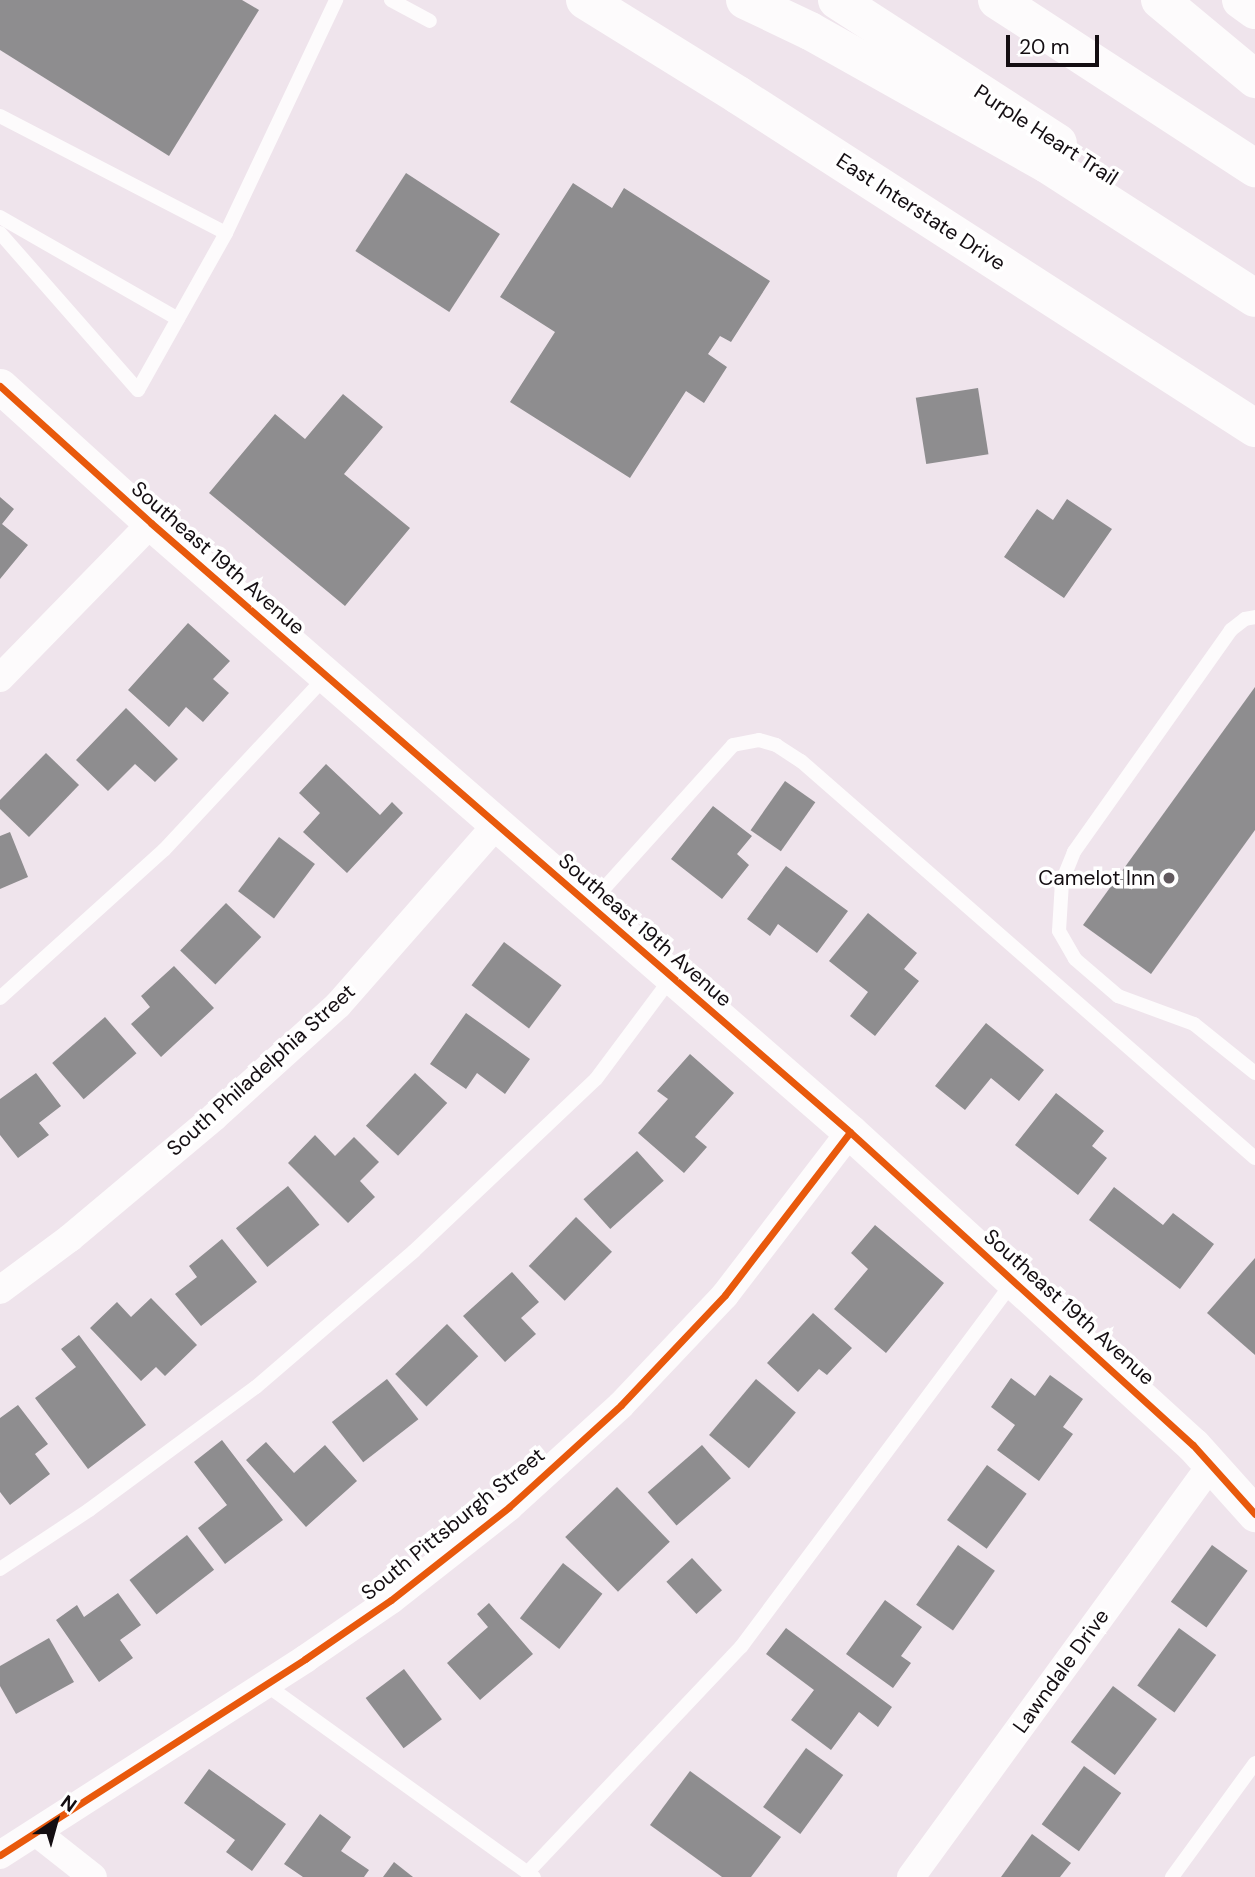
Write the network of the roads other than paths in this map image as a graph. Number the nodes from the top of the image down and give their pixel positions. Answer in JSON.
{"nodes":[{"id":1,"x":336,"y":0,"type":"edge"},
{"id":2,"x":391,"y":0,"type":"edge"},
{"id":3,"x":585,"y":0,"type":"edge"},
{"id":4,"x":745,"y":0,"type":"edge"},
{"id":5,"x":836,"y":0,"type":"edge"},
{"id":6,"x":997,"y":0,"type":"edge"},
{"id":7,"x":1160,"y":0,"type":"edge"},
{"id":8,"x":1241,"y":0,"type":"edge"},
{"id":9,"x":1255,"y":10,"type":"edge"},
{"id":10,"x":430,"y":21,"type":"dead end"},
{"id":11,"x":1255,"y":79,"type":"edge"},
{"id":12,"x":0,"y":116,"type":"edge"},
{"id":13,"x":1255,"y":168,"type":"edge"},
{"id":14,"x":0,"y":217,"type":"edge"},
{"id":15,"x":0,"y":233,"type":"edge"},
{"id":16,"x":226,"y":233,"type":"junction"},
{"id":17,"x":1255,"y":270,"type":"edge"},
{"id":18,"x":1255,"y":298,"type":"edge"},
{"id":19,"x":178,"y":319,"type":"junction"},
{"id":20,"x":0,"y":386,"type":"edge"},
{"id":21,"x":1255,"y":428,"type":"edge"},
{"id":22,"x":151,"y":523,"type":"junction"},
{"id":23,"x":1255,"y":617,"type":"edge"},
{"id":24,"x":326,"y":676,"type":"junction"},
{"id":25,"x":0,"y":678,"type":"edge"},
{"id":26,"x":497,"y":824,"type":"junction"},
{"id":27,"x":589,"y":905,"type":"junction"},
{"id":28,"x":672,"y":977,"type":"junction"},
{"id":29,"x":0,"y":998,"type":"edge"},
{"id":30,"x":1255,"y":1073,"type":"edge"},
{"id":31,"x":850,"y":1132,"type":"junction"},
{"id":32,"x":1255,"y":1158,"type":"edge"},
{"id":33,"x":1014,"y":1280,"type":"junction"},
{"id":34,"x":0,"y":1290,"type":"edge"},
{"id":35,"x":1211,"y":1465,"type":"junction"},
{"id":36,"x":1255,"y":1514,"type":"edge"},
{"id":37,"x":0,"y":1569,"type":"edge"},
{"id":38,"x":265,"y":1684,"type":"junction"},
{"id":39,"x":1255,"y":1763,"type":"edge"},
{"id":40,"x":37,"y":1833,"type":"junction"},
{"id":41,"x":0,"y":1855,"type":"edge"},
{"id":42,"x":531,"y":1874,"type":"edge"},
{"id":43,"x":93,"y":1877,"type":"edge"},
{"id":44,"x":911,"y":1877,"type":"edge"},
{"id":45,"x":1172,"y":1877,"type":"edge"}],
"edges":[{"from":1,"to":16,"type":"lane"},
{"from":2,"to":10,"type":"lane"},
{"from":3,"to":21,"type":"main road","name":"East Interstate Drive"},
{"from":4,"to":18,"type":"main road"},
{"from":5,"to":17,"type":"main road","name":"Purple Heart Trail"},
{"from":6,"to":13,"type":"main road"},
{"from":7,"to":11,"type":"main road"},
{"from":8,"to":9,"type":"main road"},
{"from":12,"to":16,"type":"lane"},
{"from":14,"to":19,"type":"lane"},
{"from":15,"to":19,"type":"lane"},
{"from":16,"to":19,"type":"lane"},
{"from":20,"to":22,"type":"street","name":"Southeast 19th Avenue"},
{"from":22,"to":24,"type":"street","name":"Southeast 19th Avenue"},
{"from":22,"to":25,"type":"street"},
{"from":23,"to":30,"type":"lane"},
{"from":24,"to":26,"type":"street","name":"Southeast 19th Avenue"},
{"from":24,"to":29,"type":"lane"},
{"from":26,"to":27,"type":"street","name":"Southeast 19th Avenue"},
{"from":26,"to":34,"type":"street","name":"South Philadelphia Street"},
{"from":27,"to":28,"type":"street","name":"Southeast 19th Avenue"},
{"from":27,"to":32,"type":"lane"},
{"from":28,"to":31,"type":"street","name":"Southeast 19th Avenue"},
{"from":28,"to":37,"type":"lane"},
{"from":31,"to":33,"type":"street","name":"Southeast 19th Avenue"},
{"from":31,"to":38,"type":"street","name":"South Pittsburgh Street"},
{"from":33,"to":35,"type":"street","name":"Southeast 19th Avenue"},
{"from":33,"to":42,"type":"lane"},
{"from":35,"to":36,"type":"street","name":"Southeast 19th Avenue"},
{"from":35,"to":44,"type":"street","name":"Lawndale Drive"},
{"from":38,"to":40,"type":"street","name":"South Pittsburgh Street"},
{"from":38,"to":42,"type":"lane"},
{"from":39,"to":45,"type":"lane"},
{"from":40,"to":41,"type":"street","name":"South Pittsburgh Street"},
{"from":40,"to":43,"type":"street"}]}
